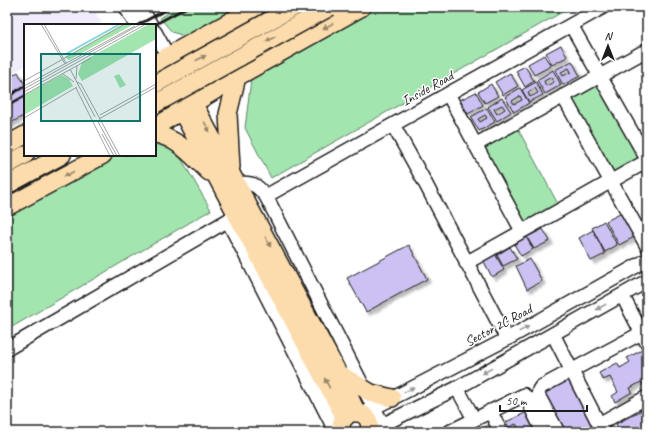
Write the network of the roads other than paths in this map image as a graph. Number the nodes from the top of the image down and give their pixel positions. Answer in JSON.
{"nodes":[{"id":1,"x":126,"y":7,"type":"edge"},
{"id":2,"x":141,"y":7,"type":"edge"},
{"id":3,"x":256,"y":7,"type":"edge"},
{"id":4,"x":294,"y":7,"type":"edge"},
{"id":5,"x":330,"y":7,"type":"edge"},
{"id":6,"x":362,"y":7,"type":"edge"},
{"id":7,"x":603,"y":7,"type":"edge"},
{"id":8,"x":135,"y":24,"type":"edge"},
{"id":9,"x":150,"y":24,"type":"edge"},
{"id":10,"x":571,"y":25,"type":"junction"},
{"id":11,"x":156,"y":42,"type":"edge"},
{"id":12,"x":647,"y":50,"type":"edge"},
{"id":13,"x":158,"y":61,"type":"edge"},
{"id":14,"x":600,"y":76,"type":"junction"},
{"id":15,"x":237,"y":77,"type":"junction"},
{"id":16,"x":156,"y":83,"type":"edge"},
{"id":17,"x":448,"y":94,"type":"junction"},
{"id":18,"x":563,"y":96,"type":"junction"},
{"id":19,"x":156,"y":103,"type":"edge"},
{"id":20,"x":188,"y":107,"type":"junction"},
{"id":21,"x":156,"y":125,"type":"edge"},
{"id":22,"x":393,"y":125,"type":"junction"},
{"id":23,"x":156,"y":134,"type":"edge"},
{"id":24,"x":24,"y":136,"type":"edge"},
{"id":25,"x":7,"y":145,"type":"edge"},
{"id":26,"x":475,"y":145,"type":"junction"},
{"id":27,"x":24,"y":156,"type":"edge"},
{"id":28,"x":60,"y":156,"type":"edge"},
{"id":29,"x":102,"y":156,"type":"edge"},
{"id":30,"x":647,"y":160,"type":"edge"},
{"id":31,"x":7,"y":165,"type":"edge"},
{"id":32,"x":229,"y":180,"type":"junction"},
{"id":33,"x":610,"y":181,"type":"junction"},
{"id":34,"x":7,"y":185,"type":"edge"},
{"id":35,"x":266,"y":196,"type":"junction"},
{"id":36,"x":7,"y":207,"type":"edge"},
{"id":37,"x":233,"y":218,"type":"junction"},
{"id":38,"x":522,"y":231,"type":"junction"},
{"id":39,"x":647,"y":246,"type":"edge"},
{"id":40,"x":647,"y":260,"type":"edge"},
{"id":41,"x":466,"y":263,"type":"junction"},
{"id":42,"x":647,"y":281,"type":"edge"},
{"id":43,"x":622,"y":295,"type":"junction"},
{"id":44,"x":553,"y":334,"type":"junction"},
{"id":45,"x":645,"y":335,"type":"edge"},
{"id":46,"x":507,"y":339,"type":"junction"},
{"id":47,"x":7,"y":349,"type":"edge"},
{"id":48,"x":572,"y":372,"type":"junction"},
{"id":49,"x":338,"y":373,"type":"junction"},
{"id":50,"x":457,"y":388,"type":"junction"},
{"id":51,"x":366,"y":390,"type":"junction"},
{"id":52,"x":647,"y":397,"type":"edge"},
{"id":53,"x":392,"y":398,"type":"junction"},
{"id":54,"x":490,"y":411,"type":"junction"},
{"id":55,"x":352,"y":419,"type":"edge"},
{"id":56,"x":474,"y":419,"type":"junction"},
{"id":57,"x":601,"y":428,"type":"edge"},
{"id":58,"x":377,"y":430,"type":"edge"},
{"id":59,"x":458,"y":430,"type":"edge"},
{"id":60,"x":502,"y":432,"type":"edge"},
{"id":61,"x":543,"y":432,"type":"edge"},
{"id":62,"x":558,"y":432,"type":"edge"}],
"edges":[{"from":1,"to":8,"type":"street"},
{"from":2,"to":9,"type":"street"},
{"from":3,"to":13,"type":"main road"},
{"from":16,"to":4,"type":"main road","one_way":true,"bridge":true},
{"from":5,"to":19,"type":"main road","one_way":true,"bridge":true},
{"from":6,"to":15,"type":"main road","one_way":true},
{"from":7,"to":10,"type":"street","name":"Inside Road"},
{"from":10,"to":14,"type":"street"},
{"from":10,"to":17,"type":"street","name":"Inside Road"},
{"from":11,"to":13,"type":"street"},
{"from":12,"to":14,"type":"street"},
{"from":13,"to":20,"type":"main road"},
{"from":14,"to":18,"type":"street"},
{"from":14,"to":30,"type":"street"},
{"from":15,"to":20,"type":"main road"},
{"from":15,"to":32,"type":"main road"},
{"from":17,"to":22,"type":"street","name":"Inside Road"},
{"from":17,"to":26,"type":"street"},
{"from":18,"to":26,"type":"street"},
{"from":18,"to":33,"type":"street"},
{"from":20,"to":21,"type":"main road"},
{"from":20,"to":32,"type":"main road"},
{"from":22,"to":35,"type":"street","name":"Inside Road"},
{"from":22,"to":41,"type":"street"},
{"from":23,"to":32,"type":"main road"},
{"from":24,"to":25,"type":"main road"},
{"from":26,"to":38,"type":"street"},
{"from":27,"to":31,"type":"main road"},
{"from":28,"to":34,"type":"main road"},
{"from":29,"to":36,"type":"main road","one_way":true},
{"from":30,"to":33,"type":"street"},
{"from":32,"to":35,"type":"street"},
{"from":32,"to":37,"type":"main road"},
{"from":32,"to":49,"type":"main road","one_way":true},
{"from":33,"to":38,"type":"street"},
{"from":33,"to":39,"type":"street"},
{"from":35,"to":51,"type":"street"},
{"from":37,"to":47,"type":"street"},
{"from":37,"to":55,"type":"main road"},
{"from":38,"to":41,"type":"street"},
{"from":46,"to":40,"type":"street","name":"Sector 2C Road","one_way":true},
{"from":41,"to":46,"type":"street"},
{"from":42,"to":43,"type":"street"},
{"from":43,"to":44,"type":"street","one_way":true},
{"from":43,"to":45,"type":"street"},
{"from":44,"to":48,"type":"street"},
{"from":44,"to":50,"type":"street","one_way":true},
{"from":45,"to":48,"type":"street"},
{"from":53,"to":46,"type":"street","name":"Sector 2C Road","one_way":true},
{"from":48,"to":57,"type":"street"},
{"from":48,"to":62,"type":"street"},
{"from":49,"to":51,"type":"main road"},
{"from":49,"to":55,"type":"main road"},
{"from":50,"to":56,"type":"street"},
{"from":50,"to":58,"type":"street"},
{"from":51,"to":53,"type":"main road"},
{"from":51,"to":55,"type":"street"},
{"from":52,"to":57,"type":"street"},
{"from":53,"to":55,"type":"street","name":"Sector 2C Road"},
{"from":54,"to":56,"type":"street"},
{"from":54,"to":60,"type":"street"},
{"from":54,"to":61,"type":"street"},
{"from":55,"to":58,"type":"main road"},
{"from":56,"to":59,"type":"street"}]}
